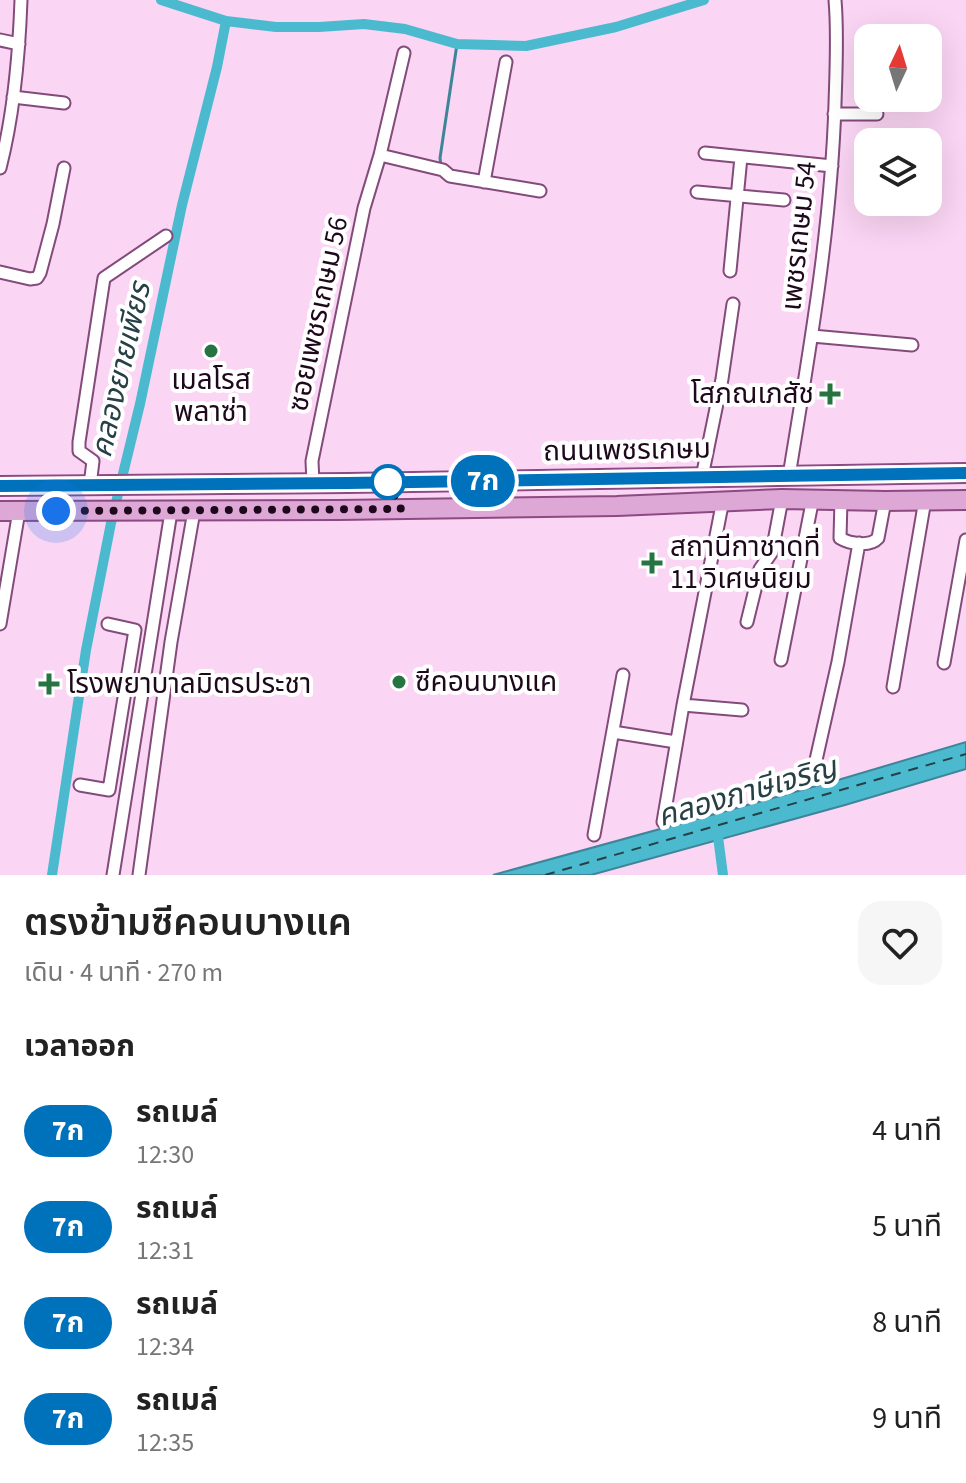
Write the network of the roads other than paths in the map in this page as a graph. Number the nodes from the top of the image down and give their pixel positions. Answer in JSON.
{"nodes":[{"id":1,"x":21,"y":0,"type":"edge"},
{"id":2,"x":835,"y":0,"type":"edge"},
{"id":3,"x":0,"y":40,"type":"edge"},
{"id":4,"x":19,"y":44,"type":"junction"},
{"id":5,"x":404,"y":53,"type":"dead end"},
{"id":6,"x":506,"y":62,"type":"dead end"},
{"id":7,"x":13,"y":97,"type":"junction"},
{"id":8,"x":64,"y":103,"type":"dead end"},
{"id":9,"x":834,"y":114,"type":"junction"},
{"id":10,"x":877,"y":114,"type":"dead end"},
{"id":11,"x":4,"y":136,"type":"edge"},
{"id":12,"x":705,"y":153,"type":"dead end"},
{"id":13,"x":380,"y":155,"type":"junction"},
{"id":14,"x":741,"y":157,"type":"junction"},
{"id":15,"x":832,"y":166,"type":"junction"},
{"id":16,"x":0,"y":168,"type":"edge"},
{"id":17,"x":64,"y":168,"type":"dead end"},
{"id":18,"x":484,"y":182,"type":"junction"},
{"id":19,"x":540,"y":191,"type":"dead end"},
{"id":20,"x":697,"y":192,"type":"dead end"},
{"id":21,"x":738,"y":195,"type":"junction"},
{"id":22,"x":784,"y":200,"type":"dead end"},
{"id":23,"x":166,"y":236,"type":"dead end"},
{"id":24,"x":730,"y":271,"type":"dead end"},
{"id":25,"x":0,"y":272,"type":"edge"},
{"id":26,"x":733,"y":304,"type":"dead end"},
{"id":27,"x":812,"y":336,"type":"junction"},
{"id":28,"x":912,"y":345,"type":"dead end"},
{"id":29,"x":966,"y":473,"type":"edge"},
{"id":30,"x":789,"y":476,"type":"junction"},
{"id":31,"x":702,"y":477,"type":"junction"},
{"id":32,"x":313,"y":483,"type":"junction"},
{"id":33,"x":90,"y":485,"type":"junction"},
{"id":34,"x":0,"y":486,"type":"edge"},
{"id":35,"x":813,"y":498,"type":"junction"},
{"id":36,"x":782,"y":499,"type":"junction"},
{"id":37,"x":723,"y":500,"type":"junction"},
{"id":38,"x":841,"y":500,"type":"junction"},
{"id":39,"x":925,"y":500,"type":"junction"},
{"id":40,"x":966,"y":500,"type":"edge"},
{"id":41,"x":885,"y":501,"type":"junction"},
{"id":42,"x":0,"y":511,"type":"edge"},
{"id":43,"x":19,"y":511,"type":"junction"},
{"id":44,"x":194,"y":511,"type":"junction"},
{"id":45,"x":171,"y":512,"type":"junction"},
{"id":46,"x":966,"y":540,"type":"edge"},
{"id":47,"x":859,"y":543,"type":"junction"},
{"id":48,"x":747,"y":622,"type":"dead end"},
{"id":49,"x":0,"y":624,"type":"edge"},
{"id":50,"x":108,"y":624,"type":"dead end"},
{"id":51,"x":133,"y":639,"type":"junction"},
{"id":52,"x":150,"y":641,"type":"junction"},
{"id":53,"x":781,"y":660,"type":"dead end"},
{"id":54,"x":944,"y":663,"type":"dead end"},
{"id":55,"x":623,"y":675,"type":"dead end"},
{"id":56,"x":893,"y":687,"type":"dead end"},
{"id":57,"x":683,"y":705,"type":"junction"},
{"id":58,"x":742,"y":710,"type":"dead end"},
{"id":59,"x":613,"y":732,"type":"junction"},
{"id":60,"x":676,"y":742,"type":"junction"},
{"id":61,"x":816,"y":760,"type":"dead end"},
{"id":62,"x":80,"y":785,"type":"dead end"},
{"id":63,"x":663,"y":822,"type":"dead end"},
{"id":64,"x":594,"y":835,"type":"dead end"},
{"id":65,"x":113,"y":875,"type":"edge"},
{"id":66,"x":139,"y":875,"type":"edge"}],
"edges":[{"from":1,"to":4,"type":"street"},
{"from":2,"to":9,"type":"street","name":"เพชรเกษม 54"},
{"from":3,"to":4,"type":"street"},
{"from":4,"to":7,"type":"street"},
{"from":5,"to":13,"type":"street","name":"ซอยเพชรเกษม 56"},
{"from":6,"to":18,"type":"street"},
{"from":7,"to":8,"type":"street"},
{"from":7,"to":11,"type":"street"},
{"from":9,"to":10,"type":"street"},
{"from":9,"to":15,"type":"street","name":"เพชรเกษม 54"},
{"from":11,"to":16,"type":"street"},
{"from":12,"to":14,"type":"street"},
{"from":13,"to":18,"type":"street"},
{"from":13,"to":32,"type":"street","name":"ซอยเพชรเกษม 56"},
{"from":14,"to":15,"type":"street"},
{"from":14,"to":21,"type":"street"},
{"from":15,"to":27,"type":"street","name":"เพชรเกษม 54"},
{"from":17,"to":25,"type":"street"},
{"from":18,"to":19,"type":"street"},
{"from":20,"to":21,"type":"street"},
{"from":21,"to":22,"type":"street"},
{"from":21,"to":24,"type":"street"},
{"from":23,"to":33,"type":"street"},
{"from":26,"to":31,"type":"street"},
{"from":27,"to":28,"type":"street"},
{"from":27,"to":30,"type":"street","name":"เพชรเกษม 54"},
{"from":29,"to":30,"type":"main road","name":"ถนนเพชรเกษม"},
{"from":30,"to":31,"type":"main road","name":"ถนนเพชรเกษม"},
{"from":31,"to":32,"type":"main road","name":"ถนนเพชรเกษม"},
{"from":32,"to":33,"type":"main road","name":"ถนนเพชรเกษม"},
{"from":33,"to":34,"type":"main road","name":"ถนนเพชรเกษม"},
{"from":35,"to":36,"type":"main road","name":"ถนนเพชรเกษม"},
{"from":35,"to":38,"type":"main road","name":"ถนนเพชรเกษม"},
{"from":35,"to":53,"type":"street"},
{"from":36,"to":37,"type":"main road","name":"ถนนเพชรเกษม"},
{"from":36,"to":48,"type":"street"},
{"from":37,"to":44,"type":"main road","name":"ถนนเพชรเกษม"},
{"from":37,"to":57,"type":"street"},
{"from":38,"to":41,"type":"main road","name":"ถนนเพชรเกษม"},
{"from":38,"to":47,"type":"street"},
{"from":39,"to":40,"type":"main road","name":"ถนนเพชรเกษม"},
{"from":39,"to":41,"type":"main road","name":"ถนนเพชรเกษม"},
{"from":39,"to":56,"type":"street"},
{"from":41,"to":47,"type":"street"},
{"from":42,"to":43,"type":"main road","name":"ถนนเพชรเกษม"},
{"from":43,"to":45,"type":"main road","name":"ถนนเพชรเกษม"},
{"from":43,"to":49,"type":"street"},
{"from":44,"to":45,"type":"main road","name":"ถนนเพชรเกษม"},
{"from":44,"to":66,"type":"street"},
{"from":45,"to":52,"type":"street"},
{"from":46,"to":54,"type":"street"},
{"from":47,"to":61,"type":"street"},
{"from":50,"to":51,"type":"street"},
{"from":51,"to":52,"type":"street"},
{"from":51,"to":62,"type":"street"},
{"from":52,"to":65,"type":"street"},
{"from":55,"to":59,"type":"street"},
{"from":57,"to":58,"type":"street"},
{"from":57,"to":60,"type":"street"},
{"from":59,"to":60,"type":"street"},
{"from":59,"to":64,"type":"street"},
{"from":60,"to":63,"type":"street"}]}
